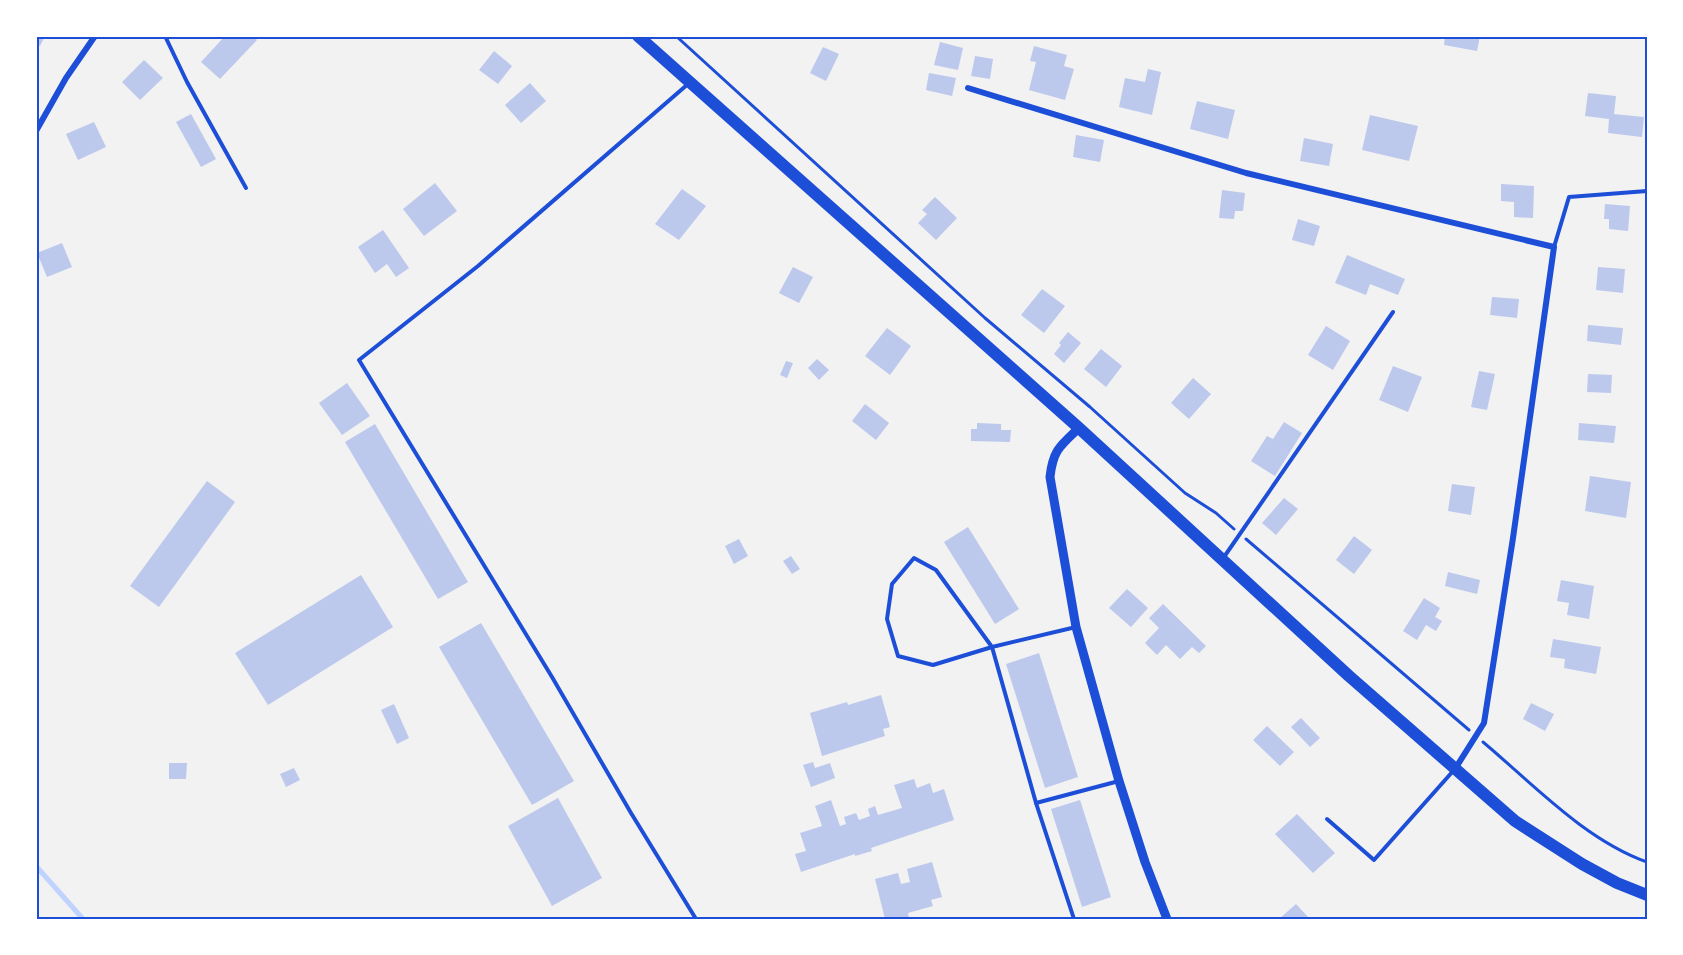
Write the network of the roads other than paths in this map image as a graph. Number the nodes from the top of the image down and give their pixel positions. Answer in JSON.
{"nodes":[{"id":1,"x":95,"y":36,"type":"edge"},
{"id":2,"x":165,"y":36,"type":"edge"},
{"id":3,"x":638,"y":36,"type":"edge"},
{"id":4,"x":690,"y":82,"type":"junction"},
{"id":5,"x":968,"y":88,"type":"dead end"},
{"id":6,"x":36,"y":131,"type":"edge"},
{"id":7,"x":246,"y":188,"type":"dead end"},
{"id":8,"x":1647,"y":191,"type":"edge"},
{"id":9,"x":1554,"y":247,"type":"junction"},
{"id":10,"x":1393,"y":312,"type":"dead end"},
{"id":11,"x":1078,"y":428,"type":"junction"},
{"id":12,"x":1222,"y":560,"type":"junction"},
{"id":13,"x":1076,"y":627,"type":"junction"},
{"id":14,"x":992,"y":647,"type":"junction"},
{"id":15,"x":1455,"y":770,"type":"junction"},
{"id":16,"x":1119,"y":781,"type":"junction"},
{"id":17,"x":1036,"y":803,"type":"junction"},
{"id":18,"x":1327,"y":819,"type":"dead end"},
{"id":19,"x":1647,"y":896,"type":"edge"},
{"id":20,"x":696,"y":919,"type":"edge"},
{"id":21,"x":1074,"y":919,"type":"edge"},
{"id":22,"x":1167,"y":919,"type":"edge"}],
"edges":[{"from":1,"to":6,"type":"street"},
{"from":2,"to":7,"type":"lane"},
{"from":3,"to":4,"type":"main road"},
{"from":4,"to":11,"type":"main road"},
{"from":4,"to":20,"type":"lane"},
{"from":5,"to":9,"type":"street"},
{"from":8,"to":9,"type":"lane"},
{"from":9,"to":15,"type":"street"},
{"from":10,"to":12,"type":"lane"},
{"from":11,"to":12,"type":"main road"},
{"from":11,"to":13,"type":"street"},
{"from":12,"to":15,"type":"main road"},
{"from":13,"to":14,"type":"lane"},
{"from":13,"to":16,"type":"street"},
{"from":14,"to":14,"type":"lane"},
{"from":14,"to":17,"type":"lane"},
{"from":15,"to":18,"type":"lane"},
{"from":15,"to":19,"type":"main road"},
{"from":16,"to":17,"type":"lane"},
{"from":16,"to":22,"type":"street"},
{"from":17,"to":21,"type":"lane"}]}
